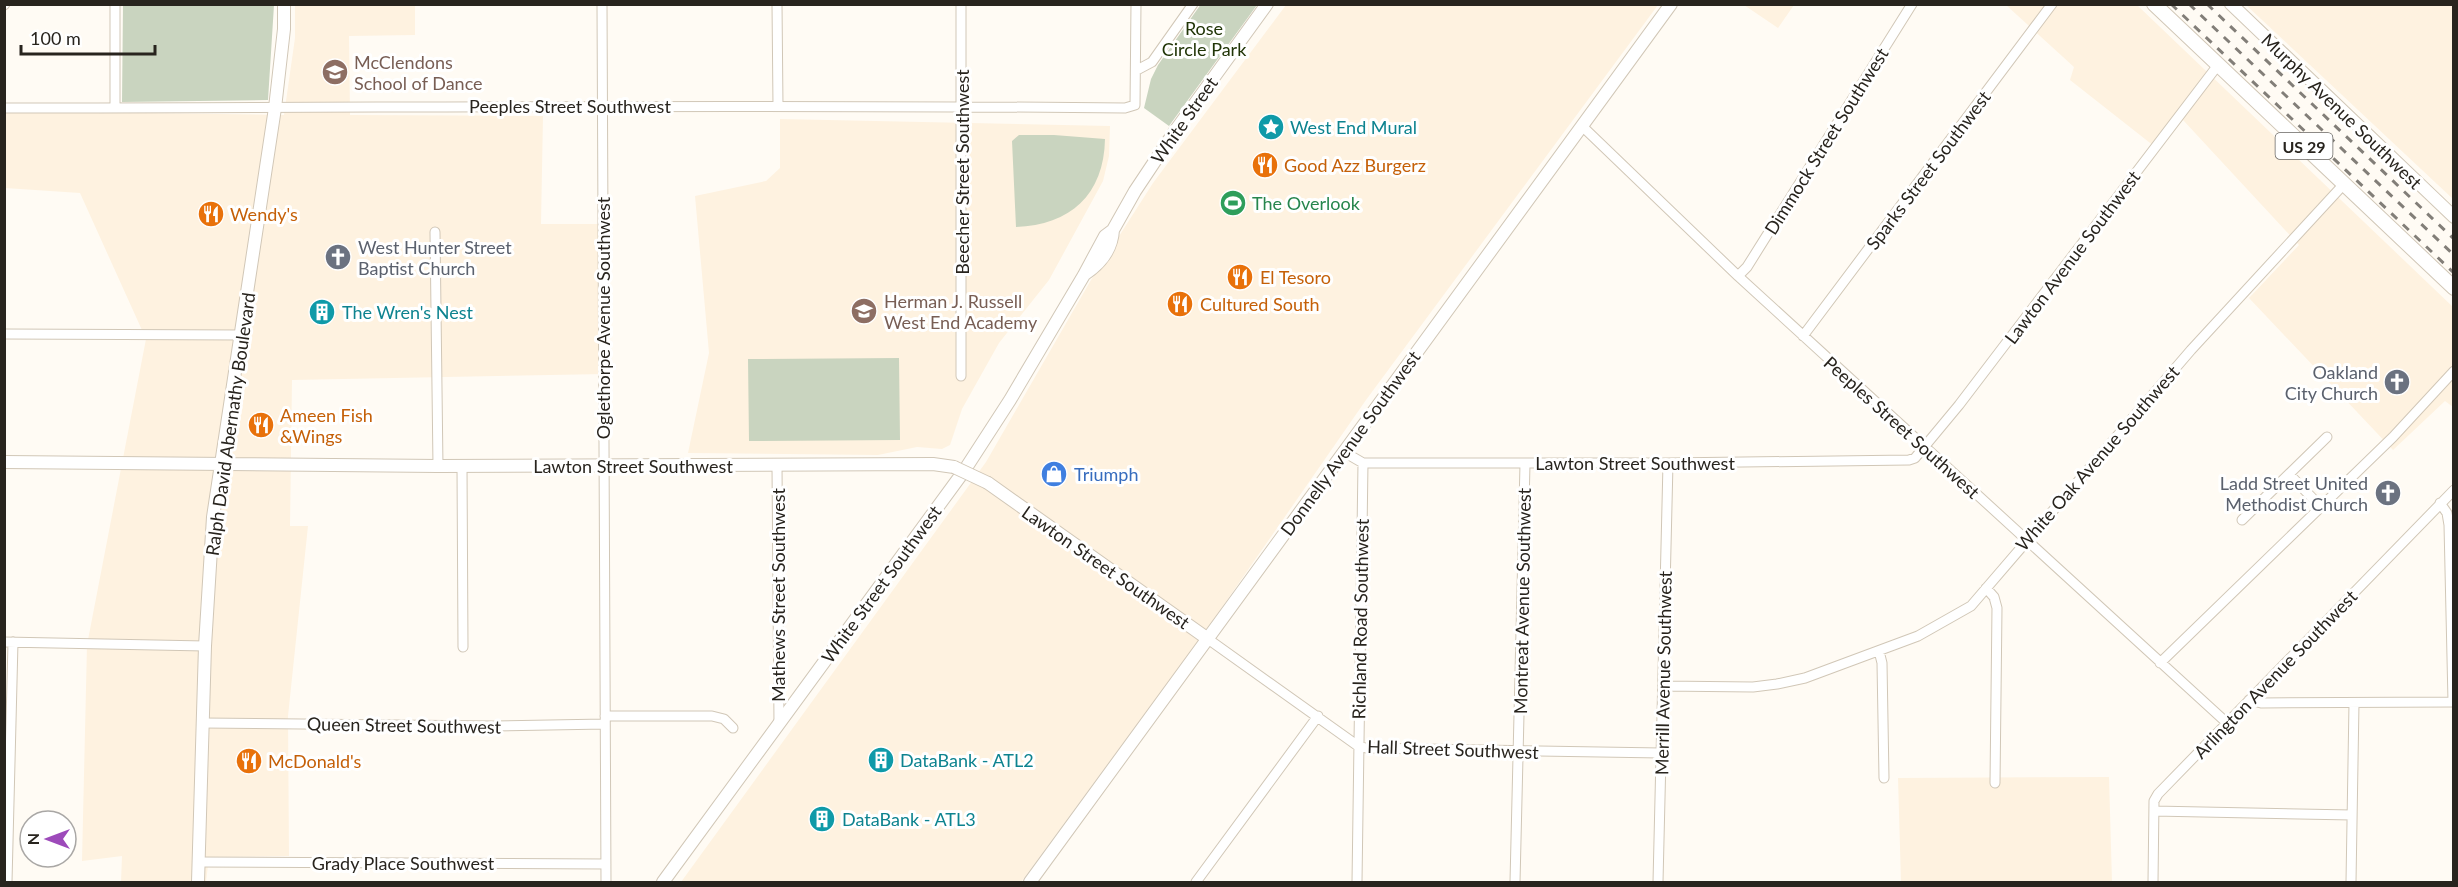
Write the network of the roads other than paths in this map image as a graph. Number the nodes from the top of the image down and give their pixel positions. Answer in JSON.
{"nodes":[{"id":1,"x":115,"y":4,"type":"edge"},
{"id":2,"x":284,"y":4,"type":"edge"},
{"id":3,"x":602,"y":4,"type":"edge"},
{"id":4,"x":777,"y":4,"type":"edge"},
{"id":5,"x":961,"y":4,"type":"edge"},
{"id":6,"x":1136,"y":4,"type":"edge"},
{"id":7,"x":1193,"y":4,"type":"edge"},
{"id":8,"x":1267,"y":4,"type":"edge"},
{"id":9,"x":1671,"y":4,"type":"edge"},
{"id":10,"x":1912,"y":4,"type":"edge"},
{"id":11,"x":2052,"y":4,"type":"edge"},
{"id":12,"x":2154,"y":4,"type":"edge"},
{"id":13,"x":2231,"y":4,"type":"edge"},
{"id":14,"x":2218,"y":65,"type":"junction"},
{"id":15,"x":1137,"y":70,"type":"junction"},
{"id":16,"x":602,"y":105,"type":"junction"},
{"id":17,"x":778,"y":106,"type":"junction"},
{"id":18,"x":962,"y":107,"type":"junction"},
{"id":19,"x":4,"y":108,"type":"edge"},
{"id":20,"x":115,"y":108,"type":"junction"},
{"id":21,"x":275,"y":108,"type":"junction"},
{"id":22,"x":1582,"y":126,"type":"junction"},
{"id":23,"x":1144,"y":177,"type":"joint"},
{"id":24,"x":2344,"y":184,"type":"junction"},
{"id":25,"x":2454,"y":217,"type":"edge"},
{"id":26,"x":435,"y":232,"type":"dead end"},
{"id":27,"x":1738,"y":276,"type":"junction"},
{"id":28,"x":2454,"y":288,"type":"edge"},
{"id":29,"x":4,"y":334,"type":"edge"},
{"id":30,"x":242,"y":335,"type":"junction"},
{"id":31,"x":1803,"y":336,"type":"junction"},
{"id":32,"x":2454,"y":371,"type":"edge"},
{"id":33,"x":961,"y":376,"type":"dead end"},
{"id":34,"x":2327,"y":437,"type":"dead end"},
{"id":35,"x":1925,"y":447,"type":"junction"},
{"id":36,"x":1344,"y":452,"type":"junction"},
{"id":37,"x":4,"y":462,"type":"edge"},
{"id":38,"x":221,"y":464,"type":"junction"},
{"id":39,"x":1363,"y":464,"type":"junction"},
{"id":40,"x":1525,"y":464,"type":"junction"},
{"id":41,"x":1668,"y":464,"type":"junction"},
{"id":42,"x":438,"y":466,"type":"junction"},
{"id":43,"x":462,"y":466,"type":"junction"},
{"id":44,"x":604,"y":466,"type":"junction"},
{"id":45,"x":777,"y":466,"type":"junction"},
{"id":46,"x":2289,"y":474,"type":"junction"},
{"id":47,"x":2454,"y":490,"type":"edge"},
{"id":48,"x":2440,"y":503,"type":"junction"},
{"id":49,"x":2321,"y":507,"type":"junction"},
{"id":50,"x":2241,"y":520,"type":"dead end"},
{"id":51,"x":2026,"y":540,"type":"junction"},
{"id":52,"x":1986,"y":588,"type":"junction"},
{"id":53,"x":1208,"y":639,"type":"junction"},
{"id":54,"x":9,"y":642,"type":"edge"},
{"id":55,"x":205,"y":646,"type":"junction"},
{"id":56,"x":463,"y":647,"type":"dead end"},
{"id":57,"x":1879,"y":651,"type":"junction"},
{"id":58,"x":2160,"y":663,"type":"junction"},
{"id":59,"x":1663,"y":686,"type":"junction"},
{"id":60,"x":2249,"y":700,"type":"junction"},
{"id":61,"x":2453,"y":702,"type":"edge"},
{"id":62,"x":2354,"y":703,"type":"junction"},
{"id":63,"x":1318,"y":717,"type":"junction"},
{"id":64,"x":605,"y":720,"type":"junction"},
{"id":65,"x":203,"y":723,"type":"junction"},
{"id":66,"x":2227,"y":723,"type":"junction"},
{"id":67,"x":779,"y":724,"type":"junction"},
{"id":68,"x":733,"y":728,"type":"dead end"},
{"id":69,"x":1358,"y":746,"type":"junction"},
{"id":70,"x":1518,"y":751,"type":"junction"},
{"id":71,"x":1661,"y":753,"type":"junction"},
{"id":72,"x":1884,"y":778,"type":"dead end"},
{"id":73,"x":1995,"y":783,"type":"dead end"},
{"id":74,"x":2154,"y":811,"type":"junction"},
{"id":75,"x":2352,"y":815,"type":"junction"},
{"id":76,"x":200,"y":862,"type":"junction"},
{"id":77,"x":606,"y":864,"type":"junction"},
{"id":78,"x":7,"y":882,"type":"edge"},
{"id":79,"x":198,"y":882,"type":"edge"},
{"id":80,"x":606,"y":882,"type":"edge"},
{"id":81,"x":663,"y":882,"type":"edge"},
{"id":82,"x":1030,"y":882,"type":"edge"},
{"id":83,"x":1196,"y":882,"type":"edge"},
{"id":84,"x":1358,"y":882,"type":"edge"},
{"id":85,"x":1515,"y":882,"type":"edge"},
{"id":86,"x":1658,"y":882,"type":"edge"},
{"id":87,"x":2152,"y":882,"type":"edge"},
{"id":88,"x":2351,"y":882,"type":"edge"}],
"edges":[{"from":1,"to":20,"type":"street"},
{"from":2,"to":21,"type":"street","name":"Ralph David Abernathy Boulevard"},
{"from":3,"to":16,"type":"street","name":"Oglethorpe Avenue Southwest"},
{"from":4,"to":17,"type":"street"},
{"from":5,"to":18,"type":"street","name":"Beecher Street Southwest"},
{"from":6,"to":15,"type":"street"},
{"from":7,"to":15,"type":"street"},
{"from":8,"to":23,"type":"street","name":"White Street"},
{"from":9,"to":22,"type":"street","name":"Donnelly Avenue Southwest"},
{"from":10,"to":27,"type":"street","name":"Dimmock Street Southwest"},
{"from":11,"to":31,"type":"street","name":"Sparks Street Southwest"},
{"from":12,"to":14,"type":"main road","number":"US 29"},
{"from":13,"to":25,"type":"street","name":"Murphy Avenue Southwest"},
{"from":14,"to":24,"type":"main road","number":"US 29"},
{"from":14,"to":35,"type":"street","name":"Lawton Avenue Southwest"},
{"from":15,"to":18,"type":"street","name":"Peeples Street Southwest"},
{"from":16,"to":17,"type":"street","name":"Peeples Street Southwest"},
{"from":16,"to":21,"type":"street","name":"Peeples Street Southwest"},
{"from":16,"to":44,"type":"street","name":"Oglethorpe Avenue Southwest"},
{"from":17,"to":18,"type":"street","name":"Peeples Street Southwest"},
{"from":18,"to":33,"type":"street","name":"Beecher Street Southwest"},
{"from":19,"to":20,"type":"street","name":"Peeples Street Southwest"},
{"from":20,"to":21,"type":"street","name":"Peeples Street Southwest"},
{"from":21,"to":30,"type":"street","name":"Ralph David Abernathy Boulevard"},
{"from":22,"to":27,"type":"street","name":"Peeples Street Southwest"},
{"from":22,"to":36,"type":"street","name":"Donnelly Avenue Southwest"},
{"from":23,"to":67,"type":"street","name":"White Street Southwest"},
{"from":24,"to":28,"type":"main road","number":"US 29"},
{"from":24,"to":51,"type":"street","name":"White Oak Avenue Southwest"},
{"from":26,"to":42,"type":"street"},
{"from":27,"to":31,"type":"street","name":"Peeples Street Southwest"},
{"from":29,"to":30,"type":"street"},
{"from":30,"to":38,"type":"street","name":"Ralph David Abernathy Boulevard"},
{"from":31,"to":35,"type":"street","name":"Peeples Street Southwest"},
{"from":32,"to":49,"type":"street"},
{"from":34,"to":46,"type":"street"},
{"from":35,"to":41,"type":"street","name":"Lawton Street Southwest"},
{"from":35,"to":51,"type":"street","name":"Peeples Street Southwest"},
{"from":36,"to":39,"type":"street"},
{"from":36,"to":53,"type":"street","name":"Donnelly Avenue Southwest"},
{"from":37,"to":38,"type":"street","name":"Lawton Street Southwest"},
{"from":38,"to":42,"type":"street","name":"Lawton Street Southwest"},
{"from":38,"to":55,"type":"street","name":"Ralph David Abernathy Boulevard"},
{"from":39,"to":40,"type":"street","name":"Lawton Street Southwest"},
{"from":39,"to":69,"type":"street","name":"Richland Road Southwest"},
{"from":40,"to":41,"type":"street","name":"Lawton Street Southwest"},
{"from":40,"to":70,"type":"street","name":"Montreat Avenue Southwest"},
{"from":41,"to":59,"type":"street","name":"Merrill Avenue Southwest"},
{"from":42,"to":43,"type":"street","name":"Lawton Street Southwest"},
{"from":43,"to":44,"type":"street","name":"Lawton Street Southwest"},
{"from":43,"to":56,"type":"street"},
{"from":44,"to":45,"type":"street","name":"Lawton Street Southwest"},
{"from":44,"to":64,"type":"street","name":"Oglethorpe Avenue Southwest"},
{"from":45,"to":53,"type":"street","name":"Lawton Street Southwest","bridge":true},
{"from":45,"to":67,"type":"street","name":"Mathews Street Southwest"},
{"from":46,"to":49,"type":"street"},
{"from":46,"to":50,"type":"street"},
{"from":47,"to":48,"type":"street","name":"Arlington Avenue Southwest"},
{"from":48,"to":60,"type":"street","name":"Arlington Avenue Southwest"},
{"from":48,"to":61,"type":"street"},
{"from":49,"to":58,"type":"street"},
{"from":51,"to":52,"type":"street","name":"White Oak Avenue Southwest"},
{"from":51,"to":58,"type":"street","name":"Peeples Street Southwest"},
{"from":52,"to":57,"type":"street","name":"White Oak Avenue Southwest"},
{"from":52,"to":73,"type":"street"},
{"from":53,"to":63,"type":"street","name":"Hall Street Southwest"},
{"from":53,"to":82,"type":"street","name":"Donnelly Avenue Southwest"},
{"from":54,"to":55,"type":"street"},
{"from":54,"to":78,"type":"street"},
{"from":55,"to":65,"type":"street","name":"Ralph David Abernathy Boulevard"},
{"from":57,"to":59,"type":"street","name":"White Oak Avenue Southwest"},
{"from":57,"to":72,"type":"street"},
{"from":58,"to":66,"type":"street","name":"Peeples Street Southwest"},
{"from":59,"to":71,"type":"street","name":"Merrill Avenue Southwest"},
{"from":60,"to":62,"type":"street"},
{"from":60,"to":66,"type":"street","name":"Arlington Avenue Southwest"},
{"from":61,"to":62,"type":"street"},
{"from":62,"to":75,"type":"street"},
{"from":63,"to":69,"type":"street","name":"Hall Street Southwest"},
{"from":63,"to":83,"type":"street"},
{"from":64,"to":65,"type":"street","name":"Queen Street Southwest"},
{"from":64,"to":68,"type":"street","name":"Queen Street Southwest"},
{"from":64,"to":77,"type":"street","name":"Oglethorpe Avenue Southwest"},
{"from":65,"to":76,"type":"street","name":"Ralph David Abernathy Boulevard"},
{"from":66,"to":74,"type":"street","name":"Arlington Avenue Southwest"},
{"from":67,"to":81,"type":"street","name":"White Street Southwest"},
{"from":69,"to":70,"type":"street","name":"Hall Street Southwest"},
{"from":69,"to":84,"type":"street","name":"Richland Road Southwest"},
{"from":70,"to":71,"type":"street","name":"Hall Street Southwest"},
{"from":70,"to":85,"type":"street","name":"Montreat Avenue Southwest"},
{"from":71,"to":86,"type":"street","name":"Merrill Avenue Southwest"},
{"from":74,"to":75,"type":"street"},
{"from":74,"to":87,"type":"street","name":"Arlington Avenue Southwest"},
{"from":75,"to":88,"type":"street"},
{"from":76,"to":77,"type":"street","name":"Grady Place Southwest"},
{"from":76,"to":79,"type":"street","name":"Ralph David Abernathy Boulevard"},
{"from":77,"to":80,"type":"street","name":"Oglethorpe Avenue Southwest"}]}
